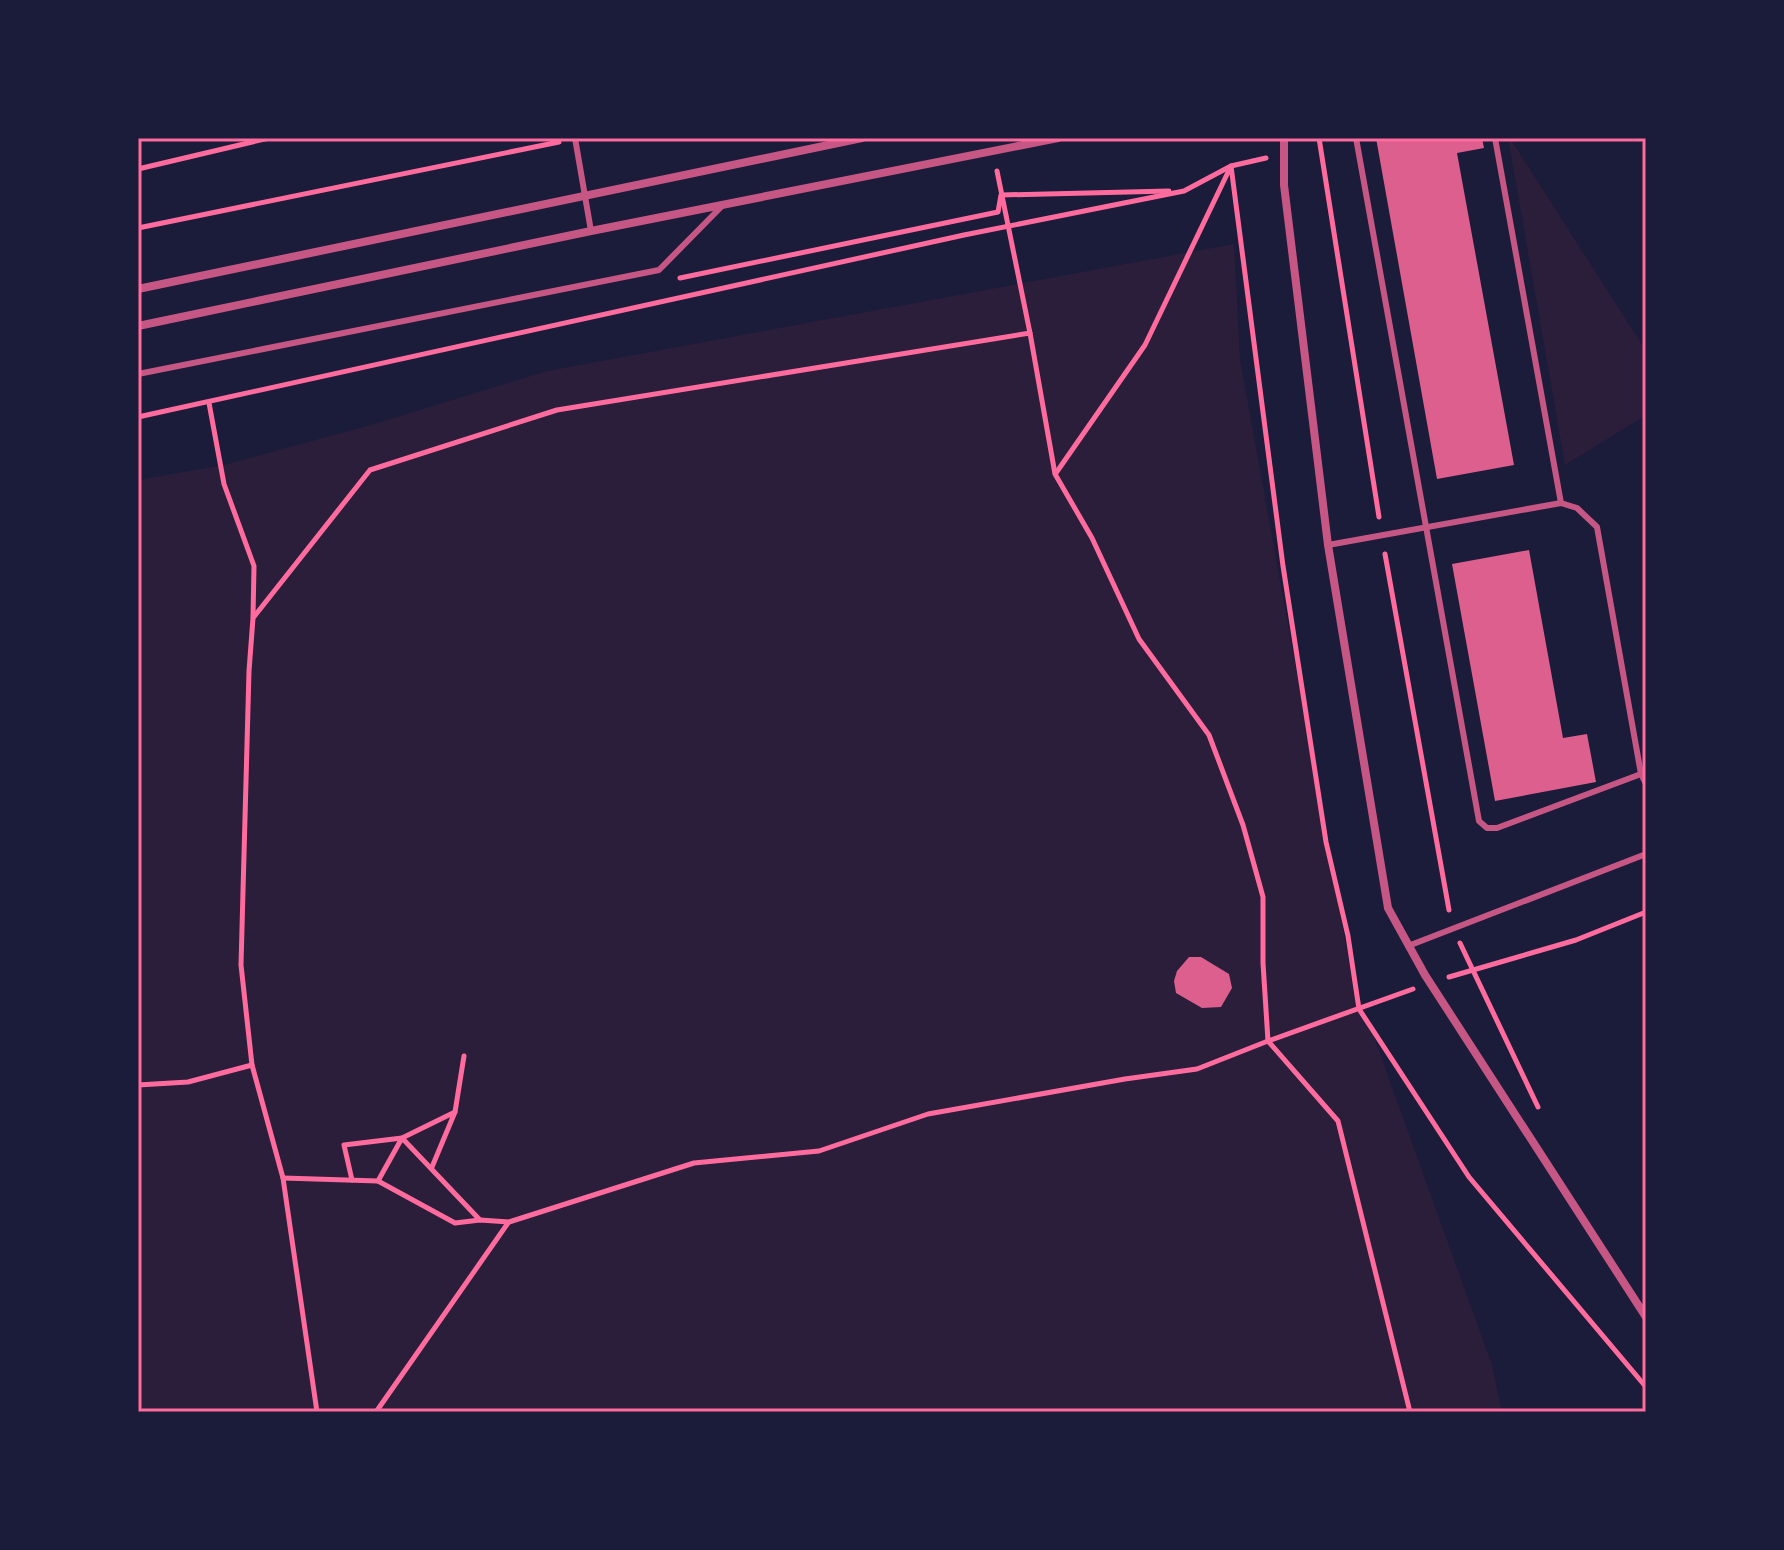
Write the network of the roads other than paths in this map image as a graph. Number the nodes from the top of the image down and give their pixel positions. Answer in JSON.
{"nodes":[{"id":1,"x":576,"y":138,"type":"edge"},
{"id":2,"x":862,"y":138,"type":"edge"},
{"id":3,"x":1058,"y":138,"type":"edge"},
{"id":4,"x":1284,"y":138,"type":"edge"},
{"id":5,"x":1356,"y":138,"type":"edge"},
{"id":6,"x":1495,"y":138,"type":"edge"},
{"id":7,"x":585,"y":196,"type":"junction"},
{"id":8,"x":723,"y":205,"type":"junction"},
{"id":9,"x":591,"y":231,"type":"junction"},
{"id":10,"x":138,"y":289,"type":"edge"},
{"id":11,"x":138,"y":326,"type":"edge"},
{"id":12,"x":138,"y":374,"type":"edge"},
{"id":13,"x":1561,"y":503,"type":"junction"},
{"id":14,"x":1427,"y":527,"type":"junction"},
{"id":15,"x":1328,"y":545,"type":"junction"},
{"id":16,"x":1641,"y":774,"type":"junction"},
{"id":17,"x":1646,"y":784,"type":"edge"},
{"id":18,"x":1646,"y":854,"type":"edge"},
{"id":19,"x":1408,"y":946,"type":"junction"},
{"id":20,"x":1646,"y":1317,"type":"edge"}],
"edges":[{"from":1,"to":7,"type":"lane"},
{"from":2,"to":7,"type":"street"},
{"from":3,"to":8,"type":"street"},
{"from":4,"to":15,"type":"street"},
{"from":5,"to":14,"type":"lane"},
{"from":6,"to":13,"type":"lane"},
{"from":7,"to":9,"type":"lane"},
{"from":7,"to":10,"type":"street"},
{"from":8,"to":9,"type":"street"},
{"from":8,"to":12,"type":"lane"},
{"from":9,"to":11,"type":"street"},
{"from":13,"to":14,"type":"lane"},
{"from":13,"to":16,"type":"lane"},
{"from":14,"to":15,"type":"lane"},
{"from":14,"to":16,"type":"lane"},
{"from":15,"to":19,"type":"street"},
{"from":16,"to":17,"type":"lane"},
{"from":18,"to":19,"type":"lane"},
{"from":19,"to":20,"type":"street"}]}
